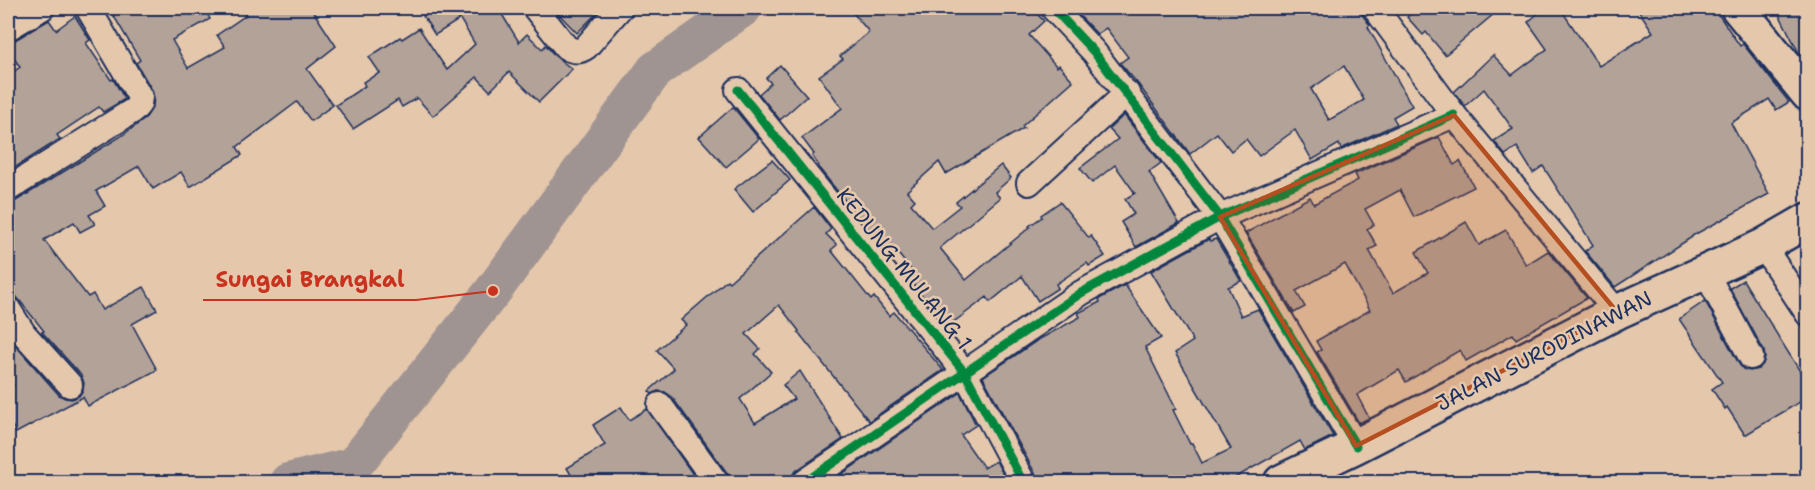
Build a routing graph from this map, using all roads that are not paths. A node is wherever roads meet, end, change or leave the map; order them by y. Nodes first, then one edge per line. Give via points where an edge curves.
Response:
1 (42, 8) edge
2 (88, 8) edge
3 (535, 8) edge
4 (620, 8) edge
5 (1053, 8) edge
6 (1375, 8) edge
7 (1738, 8) edge
8 (8, 28) edge
9 (738, 90) dead end
10 (1127, 93) junction
11 (1808, 94) edge
12 (1454, 115) junction
13 (1029, 183) dead end
14 (8, 189) edge
15 (1221, 217) junction
16 (1808, 220) edge
17 (1763, 246) junction
18 (1706, 273) junction
19 (8, 309) edge
20 (1617, 312) junction
21 (1808, 314) edge
22 (16, 340) edge
23 (1751, 357) dead end
24 (965, 373) junction
25 (70, 385) dead end
26 (660, 405) dead end
27 (1356, 446) junction
28 (716, 483) edge
29 (805, 483) edge
30 (1023, 483) edge
31 (1281, 483) edge

1 - 8 street
2 - 14 street via 140,97 139,104
3 - 4 street via 572,51 586,47
5 - 10 street
6 - 12 street
7 - 11 main road
9 - 24 street, KEDUNG MULANG 1
10 - 13 street
10 - 15 street
12 - 15 street
12 - 20 street
15 - 24 street via 1081,293
15 - 27 street
16 - 17 main road, JALAN SURODINAWAN
17 - 18 main road, JALAN SURODINAWAN
17 - 21 street
18 - 20 main road, JALAN SURODINAWAN
18 - 23 street
19 - 22 street
20 - 27 main road, JALAN SURODINAWAN
22 - 25 street
24 - 29 street
24 - 30 street, KEDUNG MULANG 1
26 - 28 street
27 - 31 main road, JALAN SURODINAWAN

